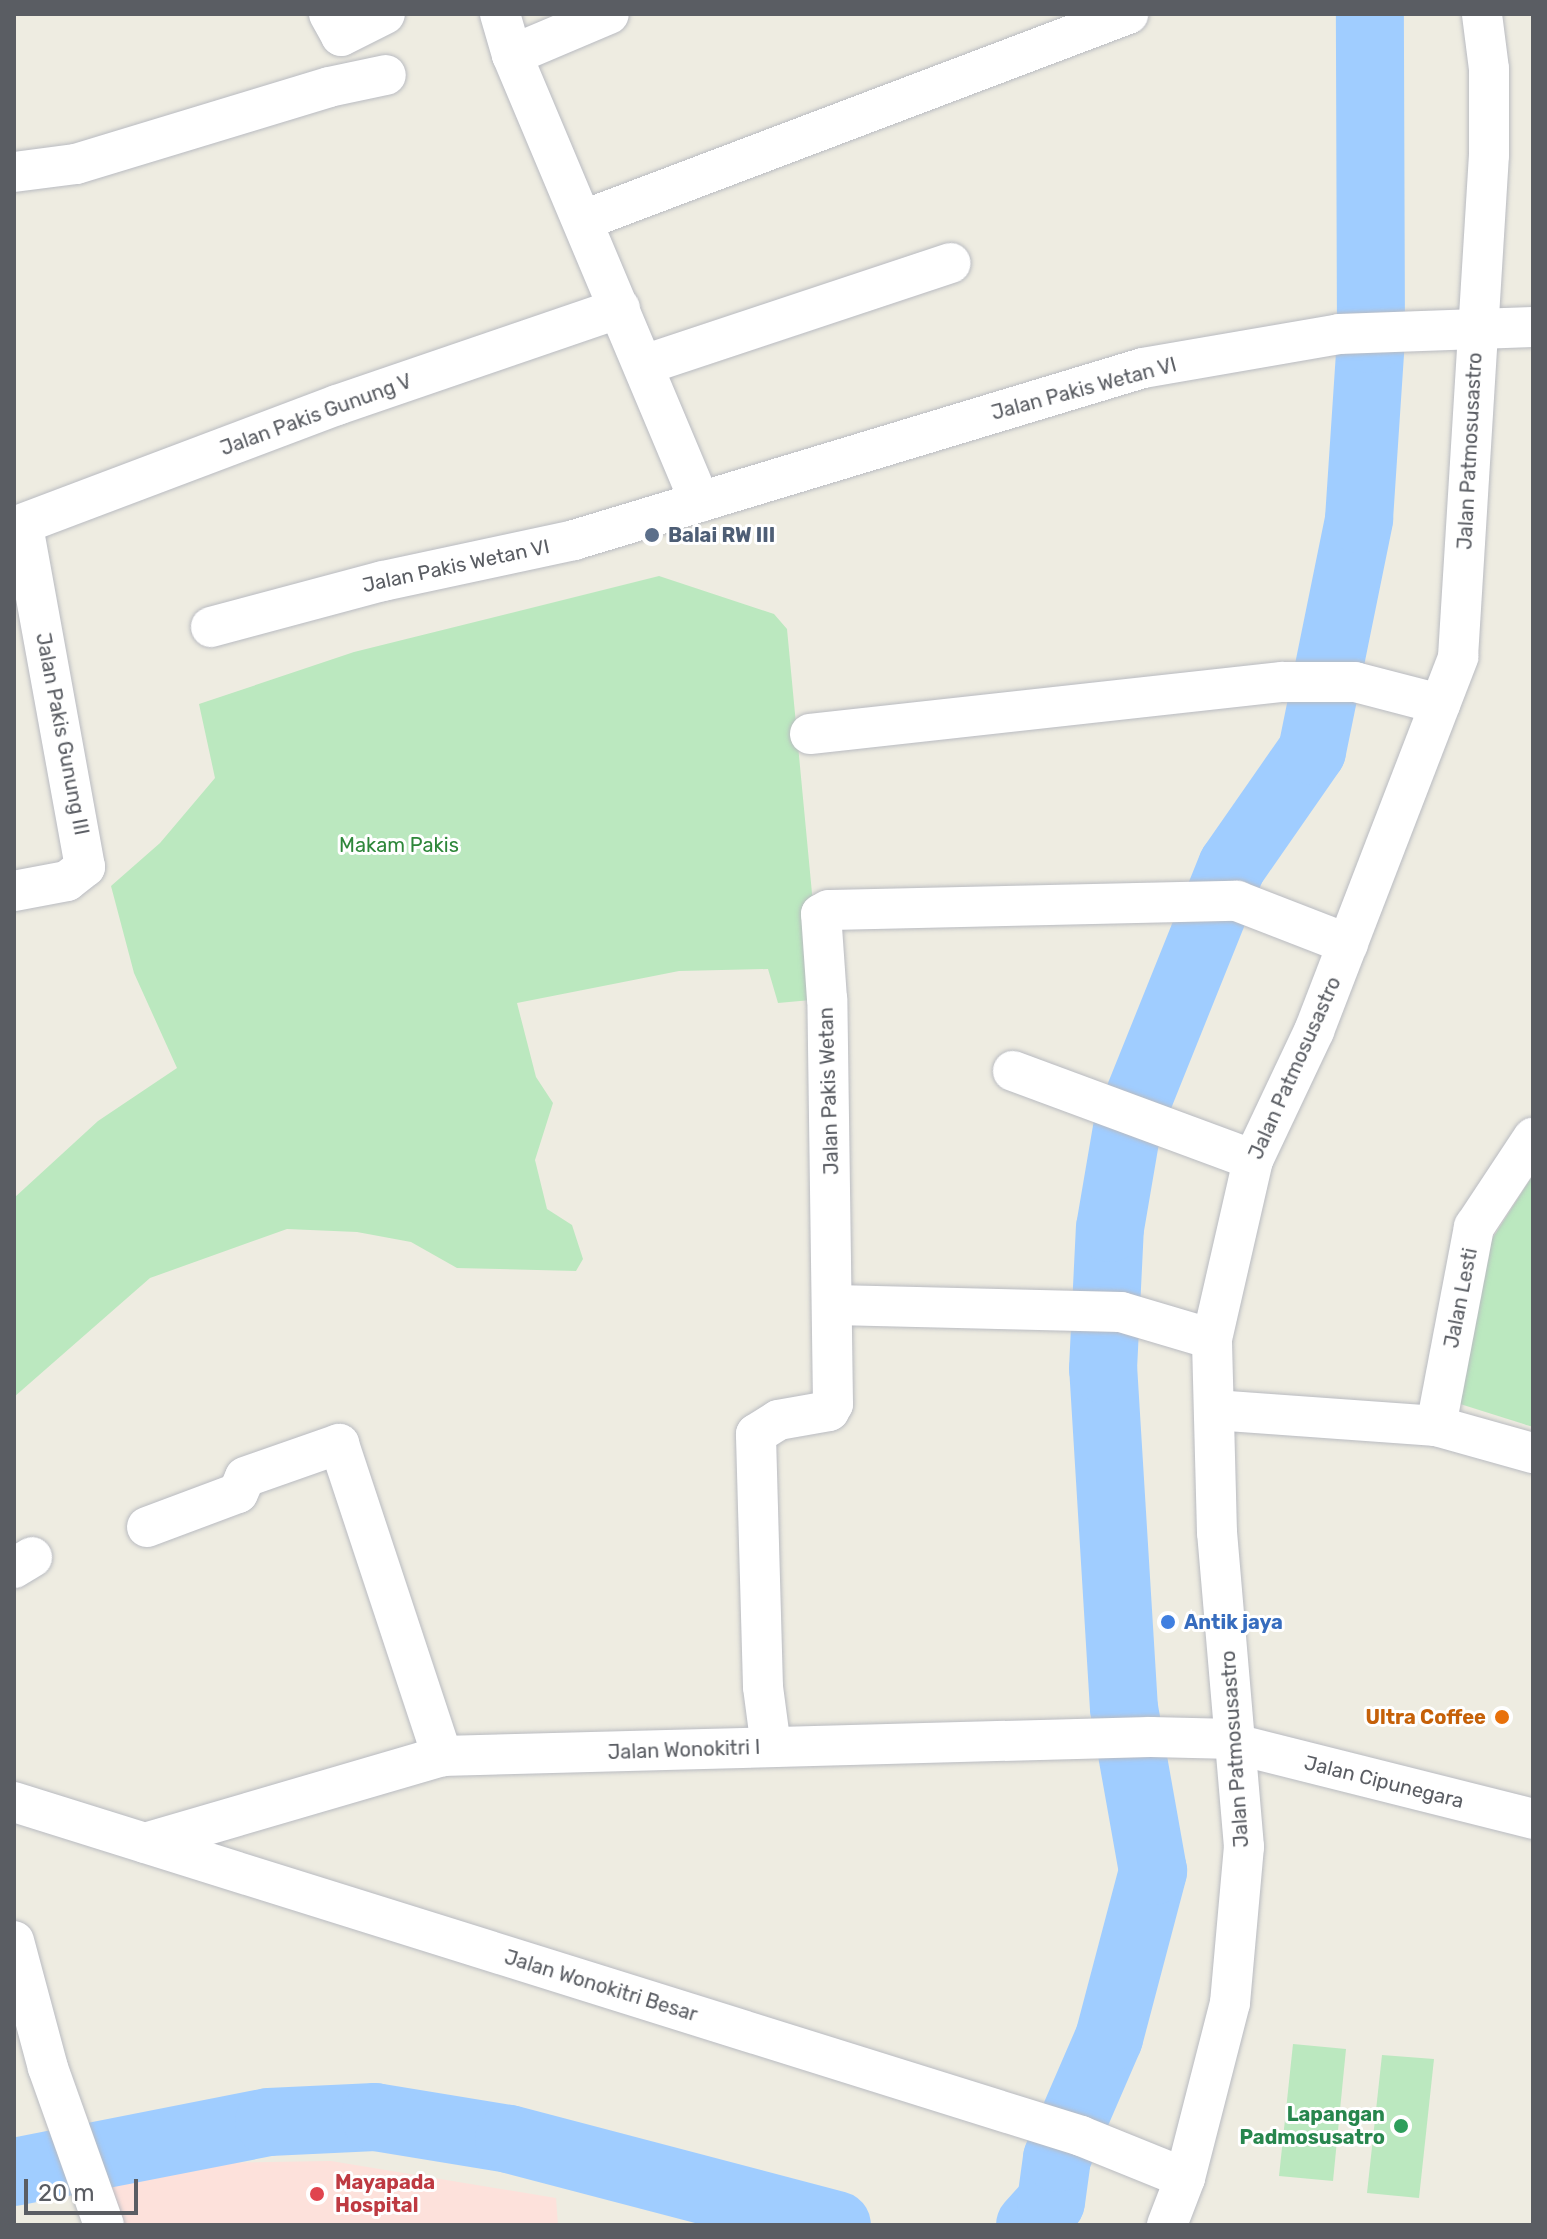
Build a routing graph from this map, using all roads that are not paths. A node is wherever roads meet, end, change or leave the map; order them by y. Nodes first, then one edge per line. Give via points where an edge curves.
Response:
1 (385, 14) edge
2 (500, 14) edge
3 (609, 14) edge
4 (1128, 14) edge
5 (1482, 14) edge
6 (335, 25) edge
7 (512, 55) junction
8 (14, 172) edge
9 (584, 220) junction
10 (950, 263) dead end
11 (620, 308) junction
12 (1533, 327) edge
13 (1477, 332) junction
14 (644, 365) junction
15 (700, 502) junction
16 (19, 526) edge
17 (211, 627) dead end
18 (29, 649) edge
19 (1440, 704) junction
20 (810, 734) dead end
21 (14, 891) edge
22 (1348, 944) junction
23 (1013, 1071) dead end
24 (1533, 1138) edge
25 (1253, 1160) junction
26 (835, 1305) junction
27 (1212, 1339) junction
28 (1214, 1410) junction
29 (1436, 1426) junction
30 (1533, 1453) edge
31 (147, 1527) dead end
32 (1235, 1742) junction
33 (771, 1747) junction
34 (442, 1756) junction
35 (14, 1802) edge
36 (1533, 1819) edge
37 (145, 1843) junction
38 (14, 1941) edge
39 (1185, 2178) junction
40 (104, 2225) edge
41 (1167, 2225) edge

1 - 6 street
2 - 7 street
3 - 7 street
4 - 9 street
5 - 13 street, Jalan Patmosusastro via 1489,127
6 - 8 street via 371,78 76,164
7 - 9 street
9 - 11 street
10 - 14 street
11 - 14 street
11 - 16 street, Jalan Pakis Gunung V via 337,405
12 - 13 street, Jalan Pakis Wetan VI
13 - 15 street, Jalan Pakis Wetan VI via 1339,334 1143,368
13 - 19 street, Jalan Patmosusastro via 1458,657
14 - 15 street
15 - 17 street, Jalan Pakis Wetan VI via 574,540 383,581
16 - 18 street, Jalan Pakis Gunung III
18 - 21 street, Jalan Pakis Gunung III via 85,867 67,881
19 - 20 street via 1355,682 1282,682
19 - 22 street, Jalan Patmosusastro
22 - 25 street, Jalan Patmosusastro
22 - 26 street, Jalan Pakis Wetan via 1237,901 821,914
23 - 25 street
24 - 29 street, Jalan Lesti via 1474,1227
25 - 27 street, Jalan Patmosusastro
26 - 27 street via 977,1312 1077,1308 1121,1312
26 - 33 street, Jalan Pakis Wetan via 833,1408 778,1420 756,1434 763,1687
27 - 28 street, Jalan Patmosusastro
28 - 29 street
28 - 32 street, Jalan Patmosusastro via 1217,1533
29 - 30 street
31 - 34 street via 238,1493 245,1477 339,1444
32 - 33 street, Jalan Wonokitri I via 1150,1737
32 - 36 street, Jalan Cipunegara
32 - 39 street, Jalan Patmosusastro via 1244,1847 1230,2003
33 - 34 street, Jalan Wonokitri I
34 - 37 street, Jalan Wonokitri I
35 - 37 street, Jalan Wonokitri Besar
37 - 39 street, Jalan Wonokitri Besar via 1081,2136
38 - 40 street via 48,2068
39 - 41 street, Jalan Patmosusastro

